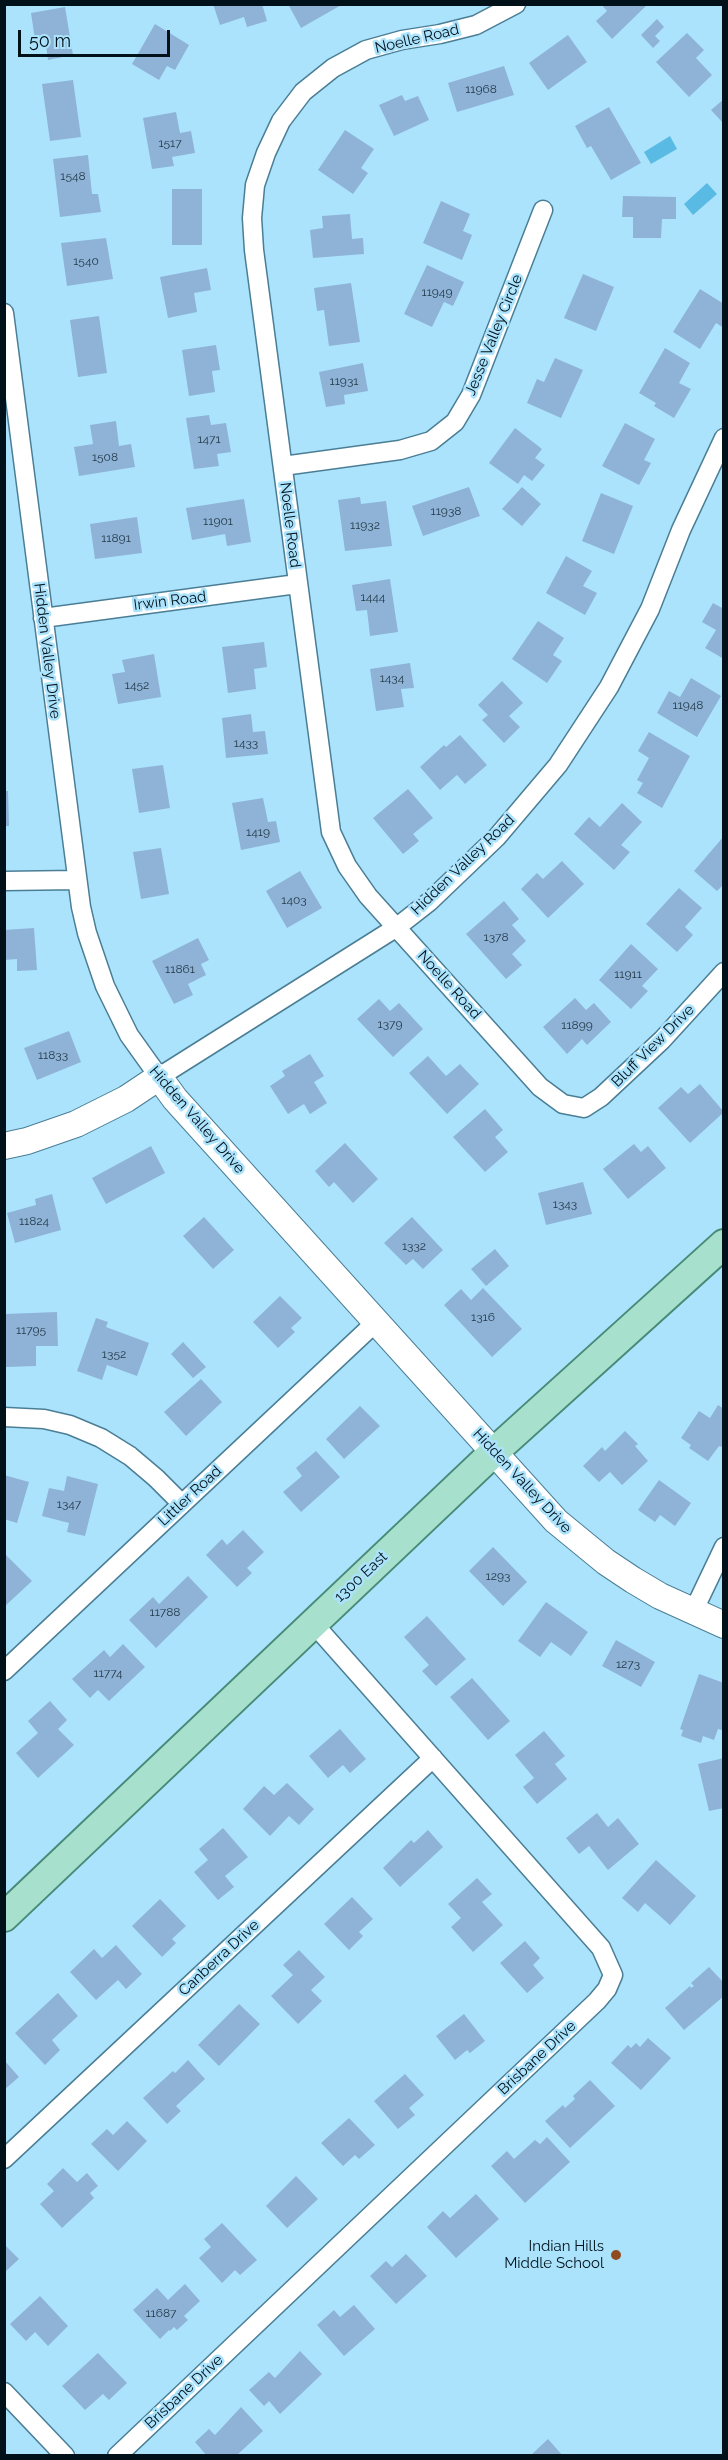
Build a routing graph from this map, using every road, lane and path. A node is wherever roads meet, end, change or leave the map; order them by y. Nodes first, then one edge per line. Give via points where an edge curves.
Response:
1 (516, 4) edge
2 (543, 210) dead end
3 (4, 313) edge
4 (8, 370) edge
5 (723, 438) edge
6 (283, 466) junction
7 (297, 584) junction
8 (43, 618) junction
9 (76, 880) junction
10 (4, 881) edge
11 (397, 927) junction
12 (723, 972) edge
13 (159, 1077) junction
14 (575, 1107) joint
15 (4, 1146) edge
16 (723, 1244) edge
17 (376, 1322) junction
18 (4, 1418) edge
19 (494, 1452) junction
20 (182, 1504) junction
21 (723, 1546) edge
22 (693, 1612) junction
23 (313, 1623) junction
24 (723, 1624) edge
25 (4, 1671) edge
26 (433, 1758) junction
27 (4, 1917) edge
28 (4, 2159) edge
29 (4, 2392) edge
30 (64, 2456) edge
31 (117, 2456) edge

1 - 6 street, Noelle Road via 476,25 366,50 333,68 303,92 281,122 255,185 252,218
2 - 6 street, Jesse Valley Circle via 471,395 455,422 431,441 400,450
3 - 4 street, Hidden Valley Drive
4 - 8 street, Hidden Valley Drive
5 - 11 street, Hidden Valley Road via 650,609 609,687 564,755 497,837
6 - 7 street, Noelle Road
7 - 8 street, Irwin Road
7 - 11 street, Noelle Road via 331,832 352,874
8 - 9 street, Hidden Valley Drive
9 - 10 street
9 - 13 street, Hidden Valley Drive via 87,933 105,986 129,1035
11 - 13 street, Hidden Valley Road
11 - 14 street, Noelle Road via 540,1087 563,1104
12 - 14 street, Bluff View Drive via 662,1040 601,1097 584,1108
13 - 15 street, Hidden Valley Road via 76,1124
13 - 17 street, Hidden Valley Drive
16 - 19 main road, 1300 East
17 - 19 street, Hidden Valley Drive
17 - 20 street, Littler Road
18 - 20 street via 44,1419 101,1438 130,1456
19 - 22 street, Hidden Valley Drive via 556,1521 606,1562
19 - 23 main road, 1300 East
20 - 25 street, Littler Road
21 - 22 street
22 - 24 street, Hidden Valley Drive
23 - 26 street, Brisbane Drive
23 - 27 main road, 1300 East
26 - 28 street, Canberra Drive
26 - 31 street, Brisbane Drive via 601,1948 613,1976 597,2001
29 - 30 street

